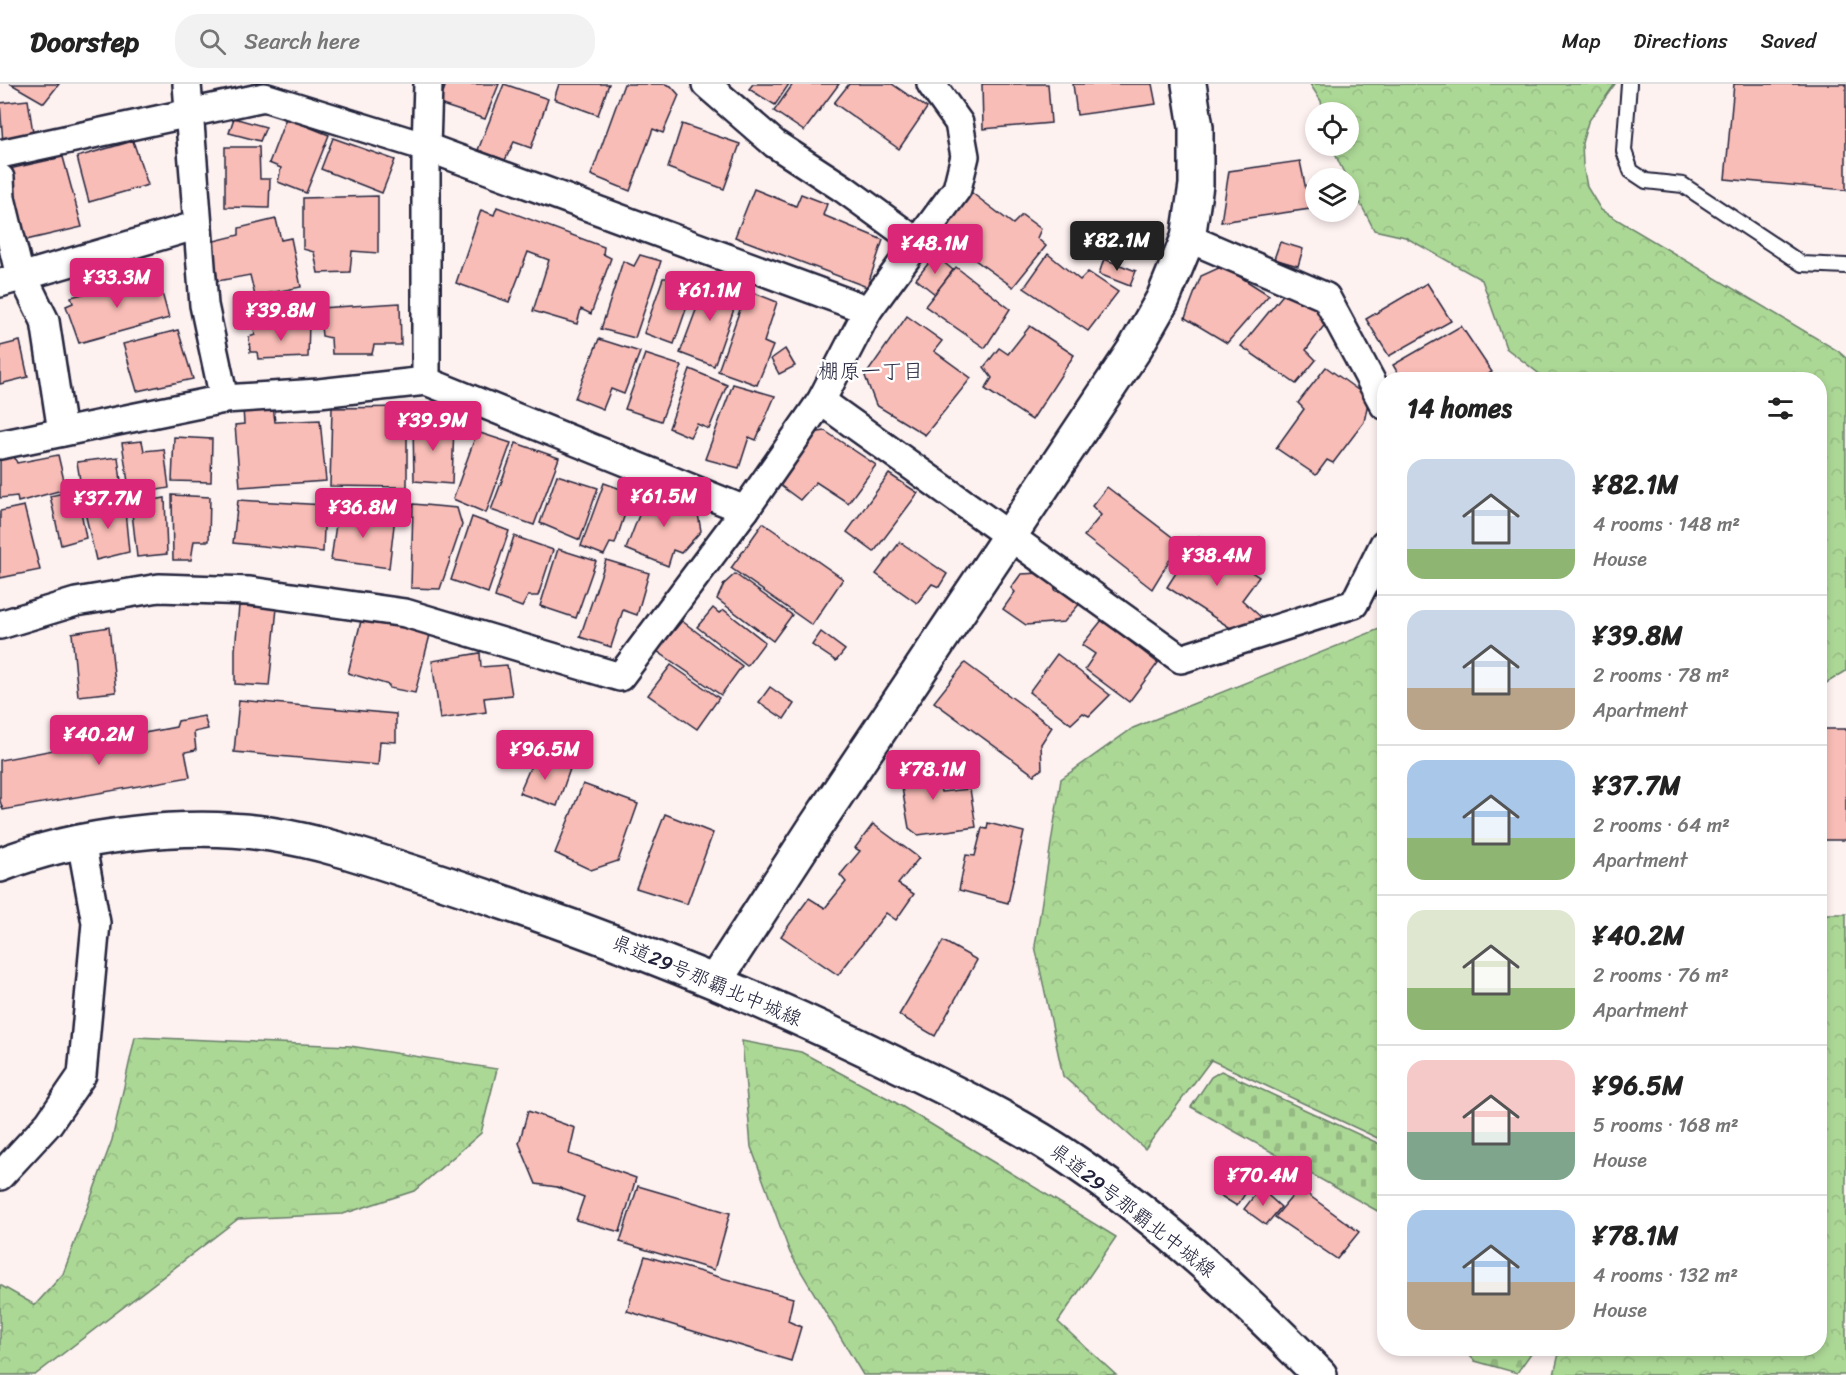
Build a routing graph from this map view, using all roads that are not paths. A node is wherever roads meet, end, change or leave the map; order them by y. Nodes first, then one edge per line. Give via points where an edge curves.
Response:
1 (187, 84) edge
2 (428, 84) edge
3 (706, 84) edge
4 (931, 84) edge
5 (1189, 84) edge
6 (1629, 84) edge
7 (189, 112) junction
8 (426, 147) junction
9 (0, 154) edge
10 (0, 178) edge
11 (198, 225) junction
12 (1188, 238) junction
13 (917, 242) junction
14 (1846, 266) edge
15 (12, 280) edge
16 (868, 310) junction
17 (426, 381) junction
18 (1377, 392) edge
19 (224, 399) junction
20 (820, 401) junction
21 (62, 432) junction
22 (0, 445) edge
23 (745, 510) junction
24 (1010, 536) junction
25 (1377, 558) edge
26 (0, 625) edge
27 (81, 841) junction
28 (0, 865) edge
29 (715, 981) junction
30 (0, 1176) edge
31 (1320, 1375) edge

1 - 7 street
2 - 8 street
3 - 13 street via 775,144
4 - 13 street via 959,123 965,156 957,189
5 - 12 main road via 1196,127 1196,185
6 - 14 lane via 1624,151 1631,171 1646,181 1683,185 1802,264
7 - 8 street via 264,97
7 - 9 street
7 - 11 street
8 - 16 street
8 - 17 street
10 - 15 street via 17,264
11 - 15 street
11 - 19 street via 204,305
12 - 18 street via 1326,297
12 - 24 main road via 1163,299 1134,350
13 - 16 street
15 - 21 street via 45,321
16 - 20 street
17 - 19 street
17 - 23 street
19 - 21 street
20 - 23 street
20 - 24 street
21 - 22 street
23 - 26 street via 620,677 405,613 250,591 159,588 76,602
24 - 25 street via 1181,659 1354,604
24 - 29 main road
27 - 28 main road, 県道29号那覇北中城線
27 - 29 main road, 県道29号那覇北中城線 via 134,833 221,831 268,834 333,846 616,941
27 - 30 street via 96,922 82,1075 49,1123
29 - 31 main road, 県道29号那覇北中城線 via 847,1039 1015,1124 1076,1162 1209,1267

